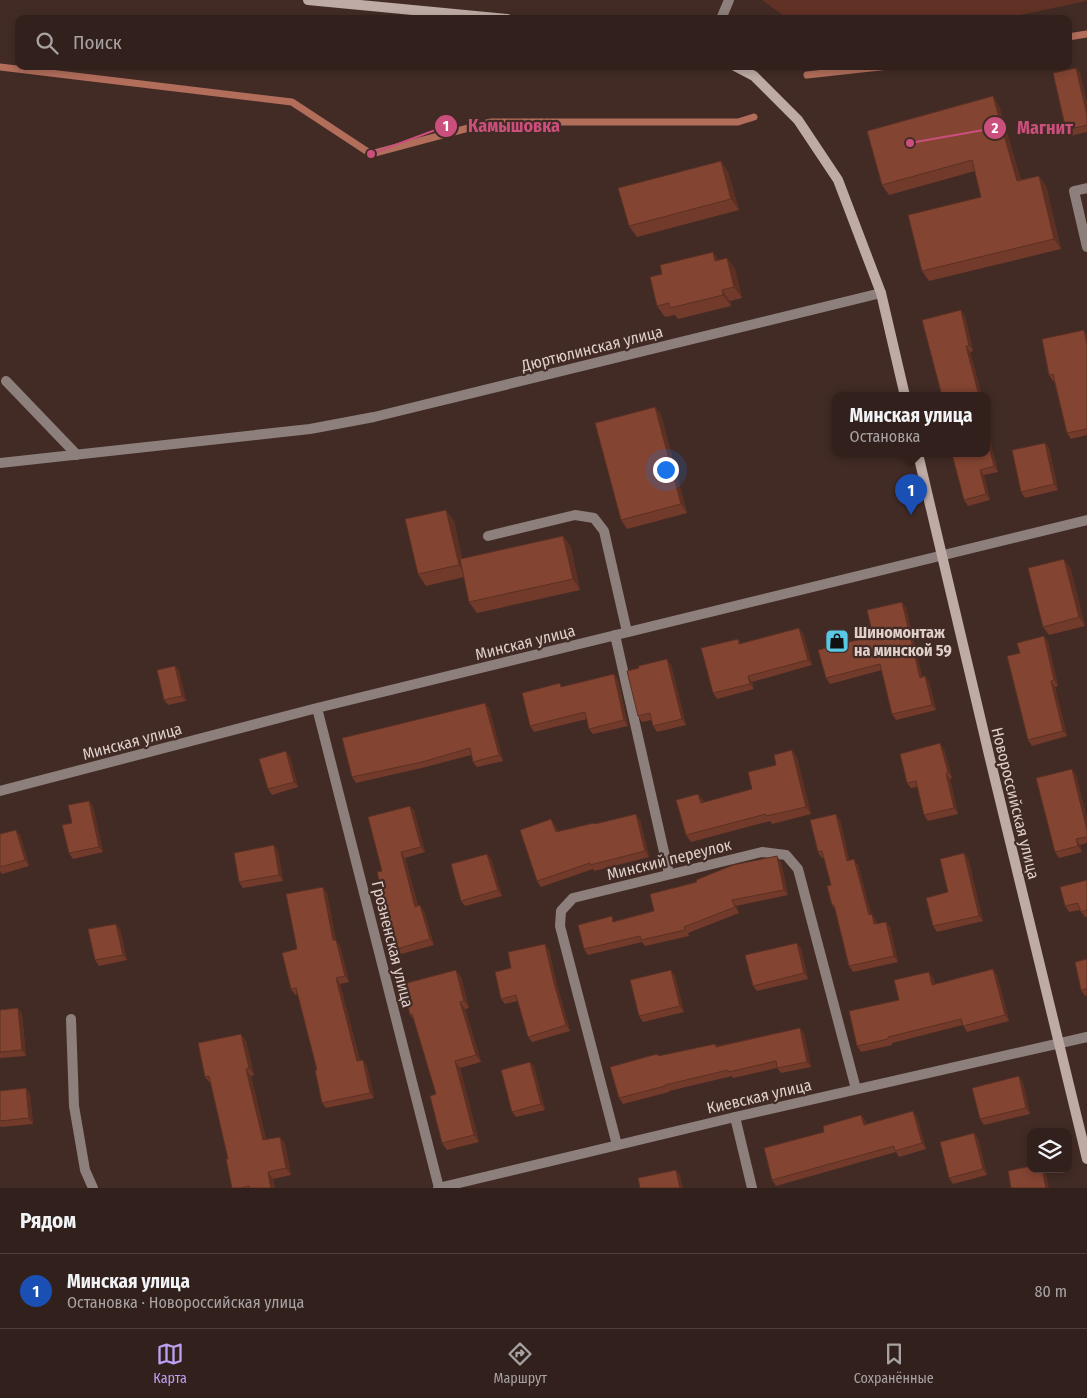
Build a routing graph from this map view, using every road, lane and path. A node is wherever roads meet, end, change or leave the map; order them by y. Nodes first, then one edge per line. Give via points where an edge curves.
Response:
1 (308, 0) edge
2 (729, 0) edge
3 (465, 15) edge
4 (722, 15) edge
5 (743, 70) edge
6 (1087, 188) edge
7 (1087, 247) edge
8 (881, 293) junction
9 (6, 381) dead end
10 (904, 392) edge
11 (77, 455) junction
12 (919, 457) edge
13 (0, 463) edge
14 (1087, 520) edge
15 (488, 536) dead end
16 (942, 555) junction
17 (627, 632) junction
18 (615, 635) junction
19 (317, 708) junction
20 (0, 791) edge
21 (669, 874) junction
22 (71, 1019) dead end
23 (1087, 1036) edge
24 (1060, 1042) junction
25 (856, 1089) junction
26 (735, 1117) junction
27 (617, 1145) junction
28 (1087, 1159) edge
29 (93, 1188) edge
30 (439, 1188) edge
31 (752, 1188) edge

1 - 3 main road
2 - 4 street
5 - 8 main road via 754,76 798,120 838,180
6 - 7 street via 1074,191
8 - 10 main road
8 - 11 street, Дюртюлинская улица via 374,417 310,429
9 - 11 street
11 - 13 street, Дюртюлинская улица
12 - 16 main road, Новороссийская улица
14 - 16 street, Минская улица
15 - 17 street via 575,515 594,518 604,531
16 - 17 street, Минская улица
16 - 24 main road, Новороссийская улица
17 - 18 street, Минская улица
18 - 19 street, Минская улица
18 - 21 street
19 - 20 street, Минская улица
19 - 30 street, Грозненская улица
21 - 25 street, Минский переулок via 762,852 786,855 798,869
21 - 27 street, Минский переулок via 572,898 561,911 560,926
22 - 29 street via 74,1106 85,1170
23 - 24 street, Киевская улица
24 - 25 street, Киевская улица
24 - 28 main road, Новороссийская улица
25 - 26 street, Киевская улица
26 - 27 street, Киевская улица
26 - 31 street
27 - 30 street, Киевская улица

